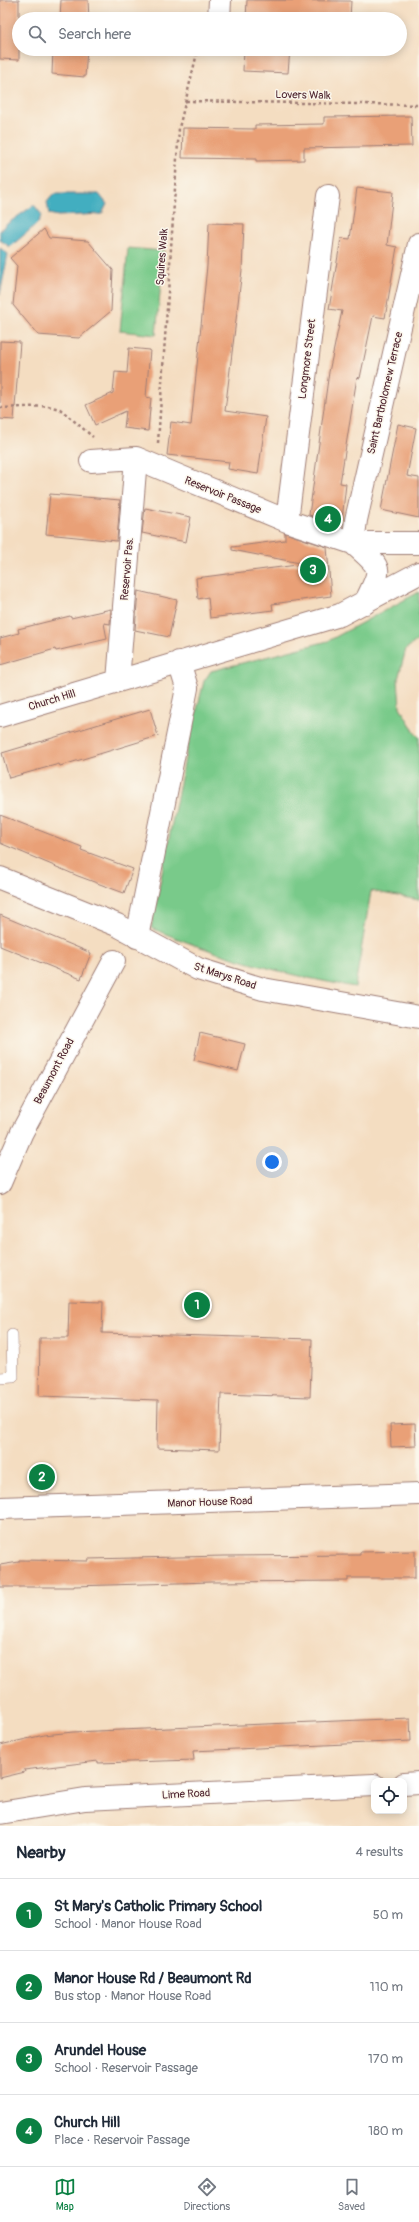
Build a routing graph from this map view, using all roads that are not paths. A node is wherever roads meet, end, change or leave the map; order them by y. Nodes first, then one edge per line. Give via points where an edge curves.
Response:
1 (220, 0) edge
2 (219, 12) edge
3 (328, 196) dead end
4 (419, 244) edge
5 (128, 459) junction
6 (91, 461) dead end
7 (287, 521) junction
8 (353, 542) junction
9 (419, 543) edge
10 (419, 573) edge
11 (365, 603) junction
12 (179, 662) junction
13 (118, 681) junction
14 (0, 716) edge
15 (0, 878) edge
16 (137, 937) junction
17 (114, 961) dead end
18 (419, 1017) edge
19 (0, 1183) edge
20 (12, 1336) dead end
21 (0, 1378) edge
22 (419, 1494) edge
23 (0, 1508) edge
24 (419, 1783) edge
25 (407, 1784) edge
26 (371, 1785) edge
27 (0, 1813) edge

1 - 2 street
3 - 7 street, Longmore Street
4 - 8 street, Saint Bartholomew Terrace
5 - 6 street, Reservoir Passage
5 - 7 street, Reservoir Passage via 156,467
5 - 13 street, Reservoir Pas.
7 - 8 street, Reservoir Passage
8 - 9 street, Reservoir Passage
8 - 11 street, Reservoir Passage via 376,563 378,576
10 - 11 street, Church Hill
11 - 12 street, Church Hill via 340,615
12 - 13 street, Church Hill
12 - 16 street via 187,688
13 - 14 street, Church Hill
15 - 16 street, St Marys Road via 117,925
16 - 18 street, St Marys Road via 198,969 263,989
17 - 19 street, Beaumont Road via 22,1132
20 - 21 lane via 13,1377
22 - 23 street, Manor House Road
24 - 25 street
26 - 27 street, Lime Road via 85,1799

